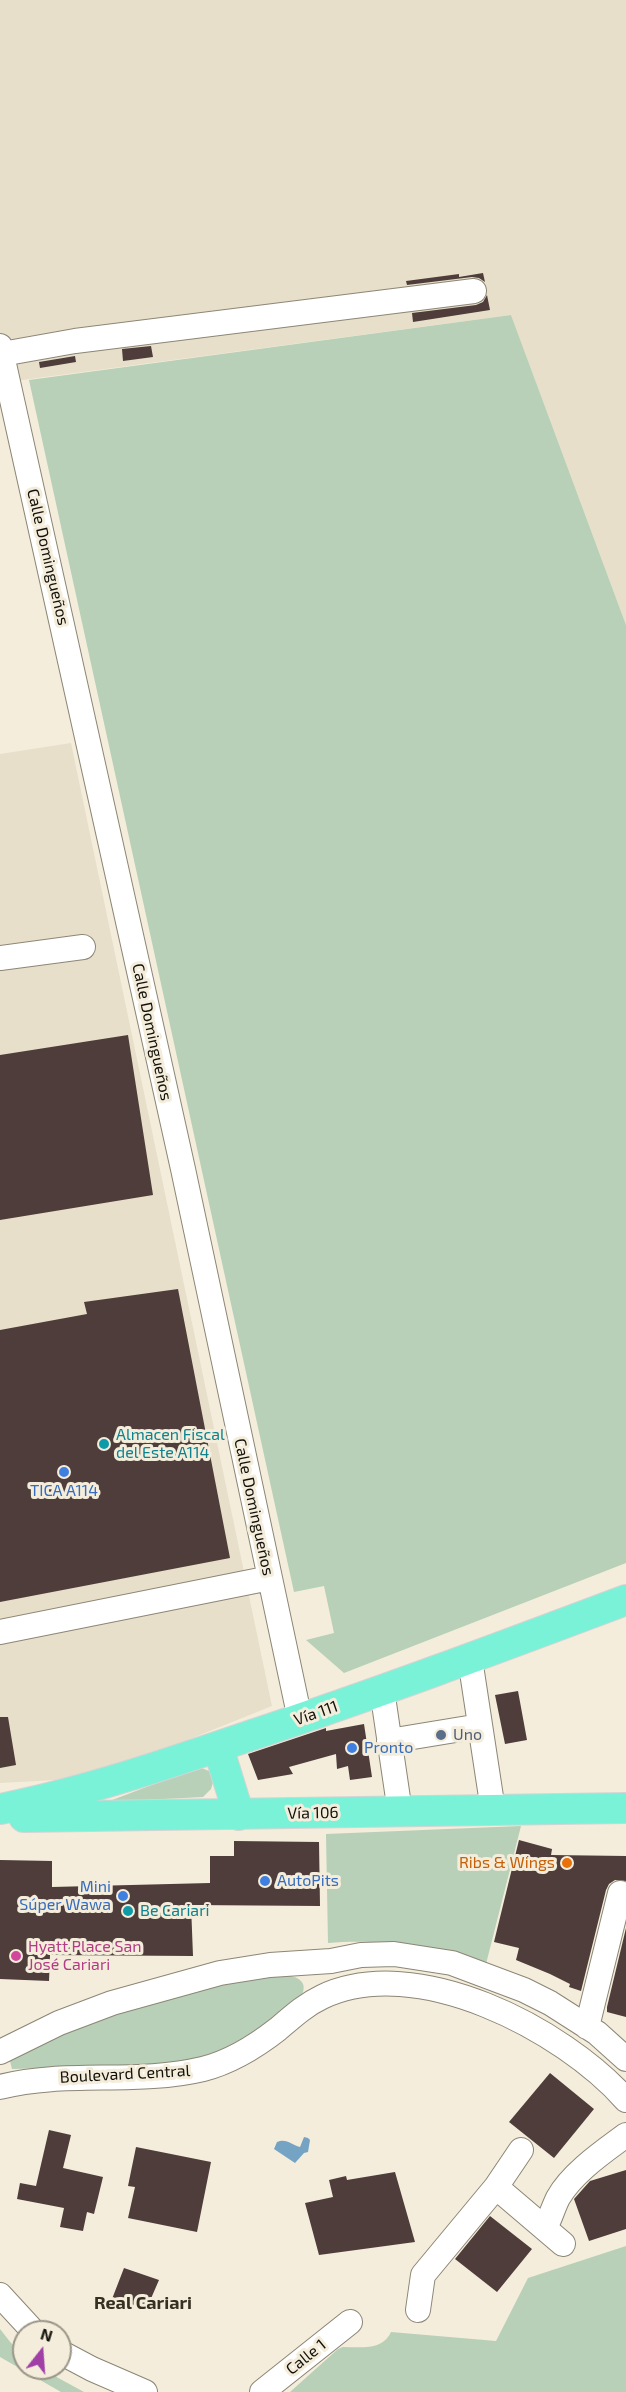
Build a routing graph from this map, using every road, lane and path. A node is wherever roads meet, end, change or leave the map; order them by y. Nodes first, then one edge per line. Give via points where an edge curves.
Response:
1 (474, 291) dead end
2 (1, 350) edge
3 (83, 946) dead end
4 (0, 958) edge
5 (270, 1578) junction
6 (626, 1600) edge
7 (0, 1632) edge
8 (470, 1659) junction
9 (382, 1690) junction
10 (300, 1719) junction
11 (480, 1726) junction
12 (389, 1741) junction
13 (218, 1747) junction
14 (626, 1808) edge
15 (0, 1809) edge
16 (493, 1810) junction
17 (400, 1812) junction
18 (239, 1815) junction
19 (0, 1817) edge
20 (620, 1893) dead end
21 (331, 1961) junction
22 (338, 1990) junction
23 (587, 2027) junction
24 (0, 2052) edge
25 (626, 2059) edge
26 (0, 2087) edge
27 (626, 2100) edge
28 (626, 2135) edge
29 (521, 2150) dead end
30 (496, 2187) junction
31 (0, 2295) edge
32 (418, 2310) dead end
33 (23, 2320) edge
34 (350, 2322) dead end
35 (72, 2360) edge
36 (145, 2392) edge
37 (262, 2392) edge

1 - 2 street
2 - 5 street, Calle Domingueños
3 - 4 street
5 - 7 street
5 - 10 street, Calle Domingueños
6 - 8 main road, Vía 111
8 - 9 main road, Vía 111
8 - 11 street
9 - 10 main road, Vía 111
9 - 12 street
10 - 13 main road, Vía 111
11 - 12 street
11 - 16 street
12 - 17 street
13 - 15 main road, Vía 111 via 66,1795
13 - 18 main road
14 - 16 main road, Vía 106
16 - 17 main road, Vía 106
17 - 18 main road, Vía 106
18 - 19 main road, Vía 106
20 - 23 street
21 - 22 street
21 - 23 street via 394,1954 452,1963 524,1990
21 - 24 street via 253,1967 112,2003
22 - 26 street, Boulevard Central via 304,2007 239,2056 203,2069 175,2074 43,2079
22 - 27 street, Boulevard Central via 399,1984 492,2008 536,2028 574,2053
23 - 25 street
28 - 30 street via 586,2165 558,2198 554,2236
29 - 30 street
30 - 32 street via 423,2275
31 - 33 street
34 - 37 street, Calle 1
35 - 36 street

